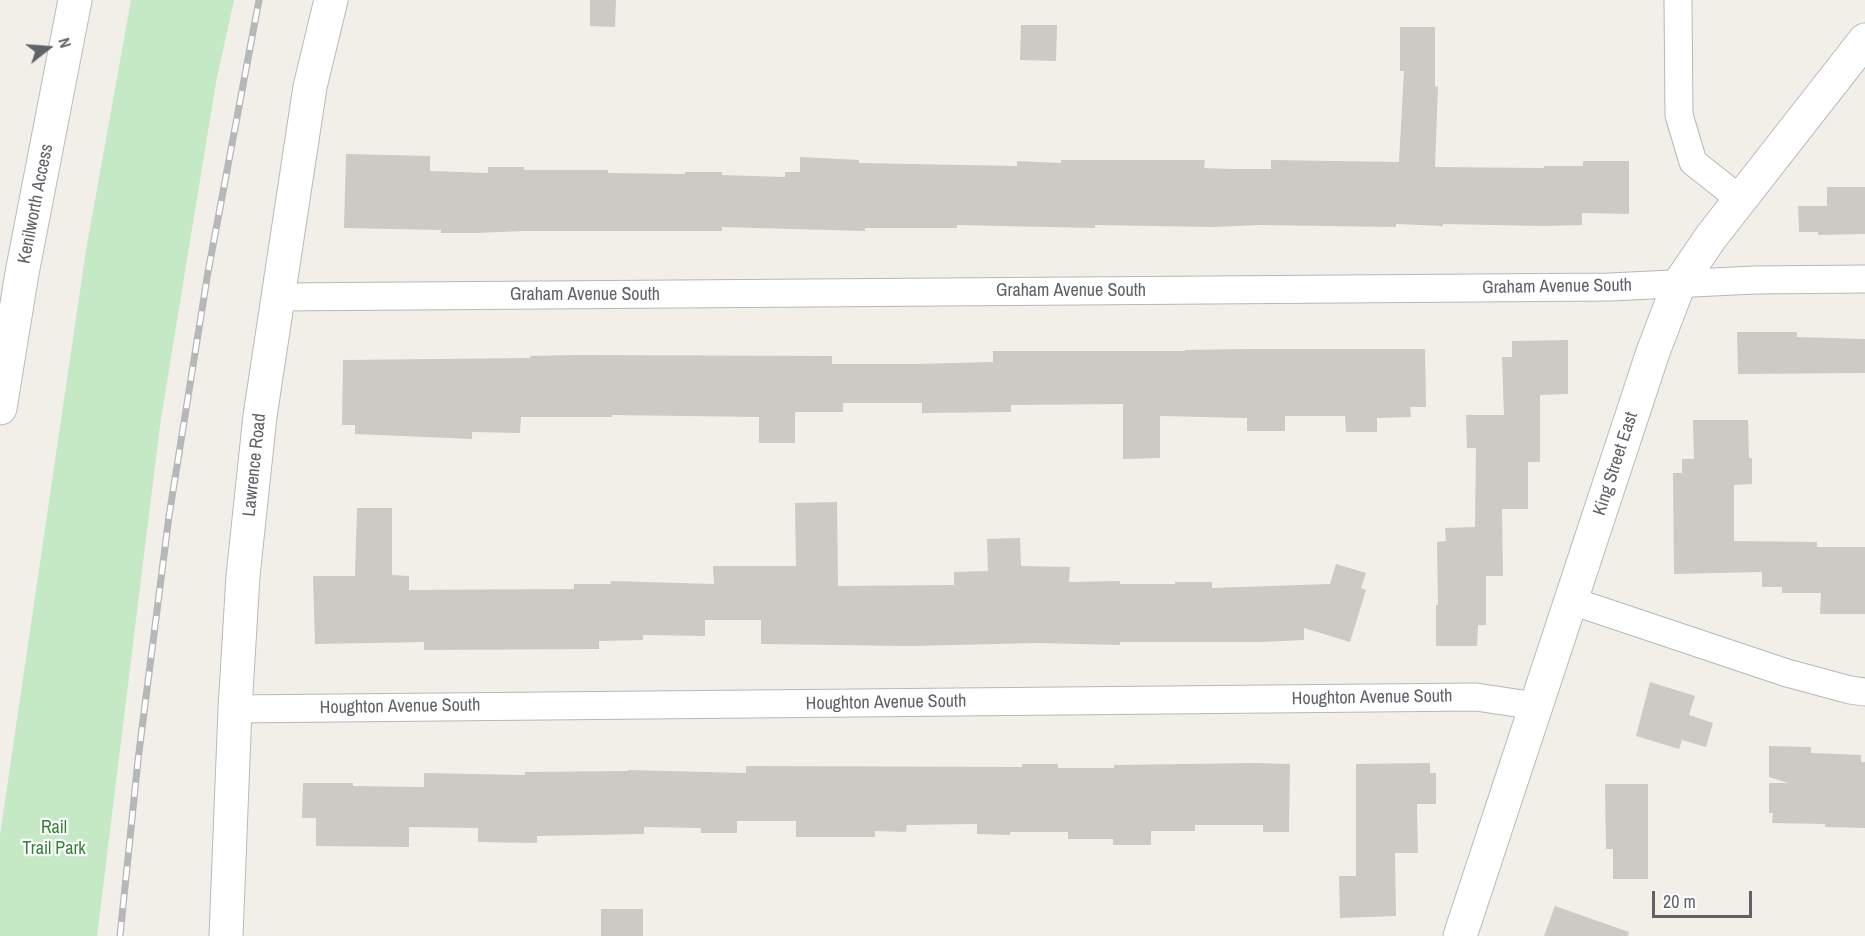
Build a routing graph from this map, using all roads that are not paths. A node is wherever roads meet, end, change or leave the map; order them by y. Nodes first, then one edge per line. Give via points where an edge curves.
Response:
1 (75, 0) edge
2 (331, 0) edge
3 (1678, 0) edge
4 (1865, 40) edge
5 (1741, 200) junction
6 (1865, 279) edge
7 (1679, 284) junction
8 (277, 297) junction
9 (0, 408) edge
10 (1572, 601) junction
11 (1865, 692) edge
12 (1536, 706) junction
13 (235, 709) junction
14 (226, 936) edge
15 (1460, 936) edge

1 - 9 main road, Kenilworth Access
2 - 8 main road, Lawrence Road via 310,87
3 - 5 street via 1678,115 1693,162
4 - 5 main road, King Street East
5 - 7 main road, King Street East
6 - 7 street, Graham Avenue South
7 - 8 street, Graham Avenue South via 1586,288
7 - 10 main road, King Street East
8 - 13 main road, Lawrence Road via 246,541
10 - 11 street via 1786,673
10 - 12 main road, King Street East
12 - 13 street, Houghton Avenue South via 1464,697
12 - 15 main road, King Street East
13 - 14 main road, Lawrence Road

